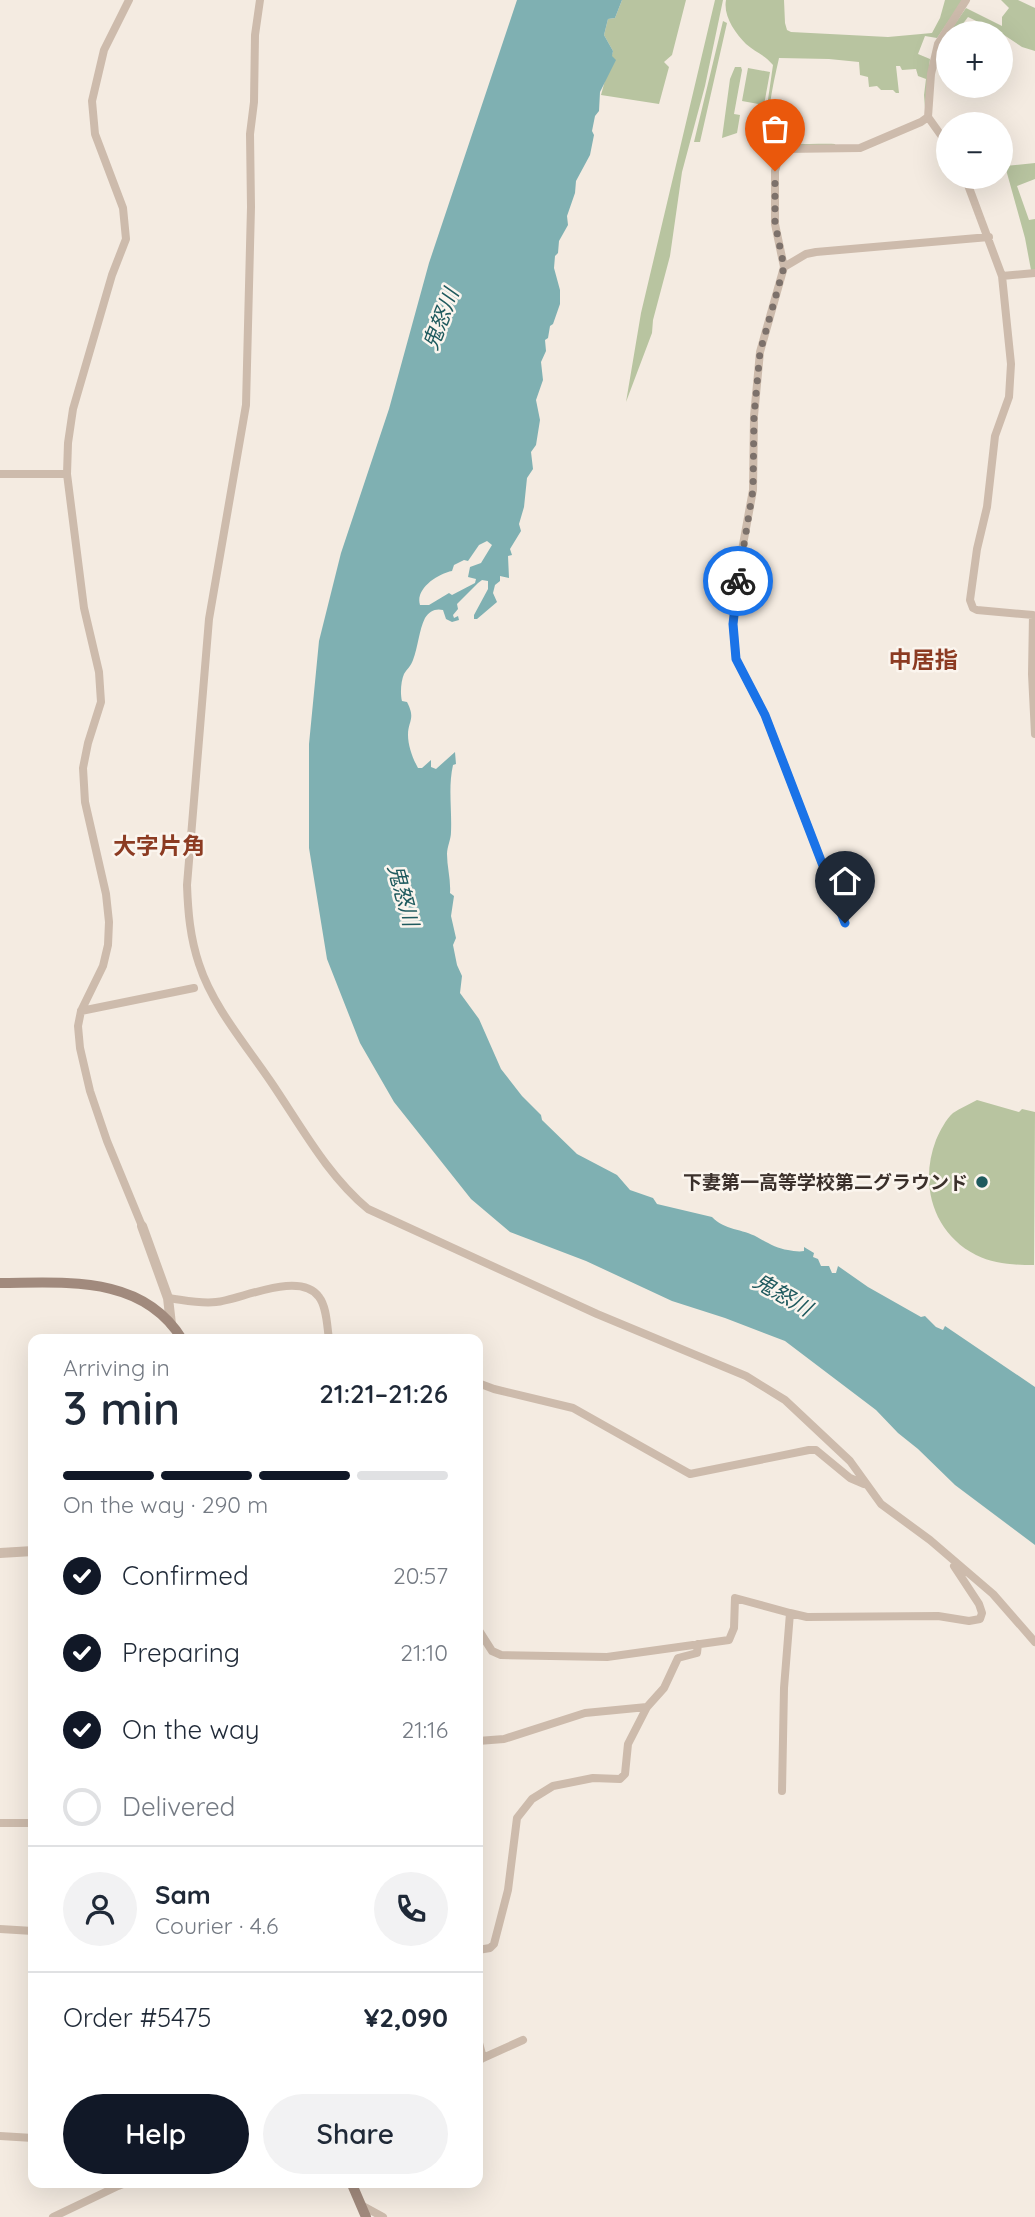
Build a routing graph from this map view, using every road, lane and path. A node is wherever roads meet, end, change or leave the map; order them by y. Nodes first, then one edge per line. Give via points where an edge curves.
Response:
1 (129, 0) edge
2 (260, 0) edge
3 (967, 0) edge
4 (928, 117) junction
5 (936, 128) edge
6 (970, 189) edge
7 (989, 237) junction
8 (784, 267) junction
9 (1035, 272) edge
10 (1002, 276) junction
11 (0, 474) edge
12 (68, 474) junction
13 (1034, 692) edge
14 (1035, 734) edge
15 (845, 923) dead end
16 (194, 988) dead end
17 (81, 1011) junction
18 (142, 1226) joint
19 (0, 1283) edge
20 (168, 1298) junction
21 (171, 1324) junction
22 (178, 1334) edge
23 (328, 1334) edge
24 (483, 1384) edge
25 (865, 1485) junction
26 (28, 1551) edge
27 (0, 1553) edge
28 (948, 1557) junction
29 (790, 1613) junction
30 (483, 1637) edge
31 (1035, 1642) edge
32 (698, 1644) junction
33 (647, 1707) junction
34 (483, 1741) edge
35 (782, 1791) dead end
36 (0, 1823) edge
37 (28, 1823) edge
38 (0, 1929) edge
39 (28, 1931) edge
40 (483, 1949) edge
41 (523, 2040) dead end
42 (483, 2058) edge
43 (0, 2136) edge
44 (28, 2137) edge
45 (110, 2188) edge
46 (353, 2188) edge
47 (360, 2205) junction
48 (53, 2217) edge
49 (366, 2217) edge
50 (383, 2217) edge

1 - 12 street via 104,50 92,101 95,134 123,208 126,239 73,409
2 - 25 street via 250,134 246,405 209,619 188,873 189,928 200,966 221,1009 314,1148 368,1209 575,1305 746,1376 821,1432 850,1461
3 - 4 street via 935,53
4 - 5 street
4 - 8 street via 860,148 785,149 775,182 775,223
6 - 7 street
7 - 8 street via 816,252
7 - 10 street
8 - 15 street via 760,352 753,490 740,561 734,649 765,715
9 - 10 street
10 - 13 street via 1011,347 1010,388 995,436 971,600 977,610 1033,615
11 - 12 street
12 - 17 street via 101,702 83,768 85,802 109,922 103,966
13 - 14 street
16 - 17 street
17 - 18 street via 78,1026 83,1066
18 - 20 street
19 - 21 main road via 106,1286 139,1298
20 - 21 street
20 - 23 street via 219,1302 270,1287 304,1287 321,1300
21 - 22 main road
24 - 25 street via 573,1408 690,1474 816,1450
25 - 28 street via 881,1504
26 - 27 street
28 - 29 street via 979,1604 980,1619
28 - 31 street via 993,1594
29 - 32 street via 735,1598 729,1640
29 - 35 street
30 - 32 street via 492,1651 501,1655 607,1657
32 - 33 street via 697,1653 678,1658 664,1688
33 - 34 street via 585,1713 504,1739
33 - 40 street via 628,1744 625,1774 620,1779 593,1778 553,1786 532,1798 517,1818 508,1890 494,1944
36 - 37 street
38 - 39 street
41 - 42 street
43 - 44 street
45 - 48 street
46 - 47 main road
47 - 49 main road
47 - 50 street

